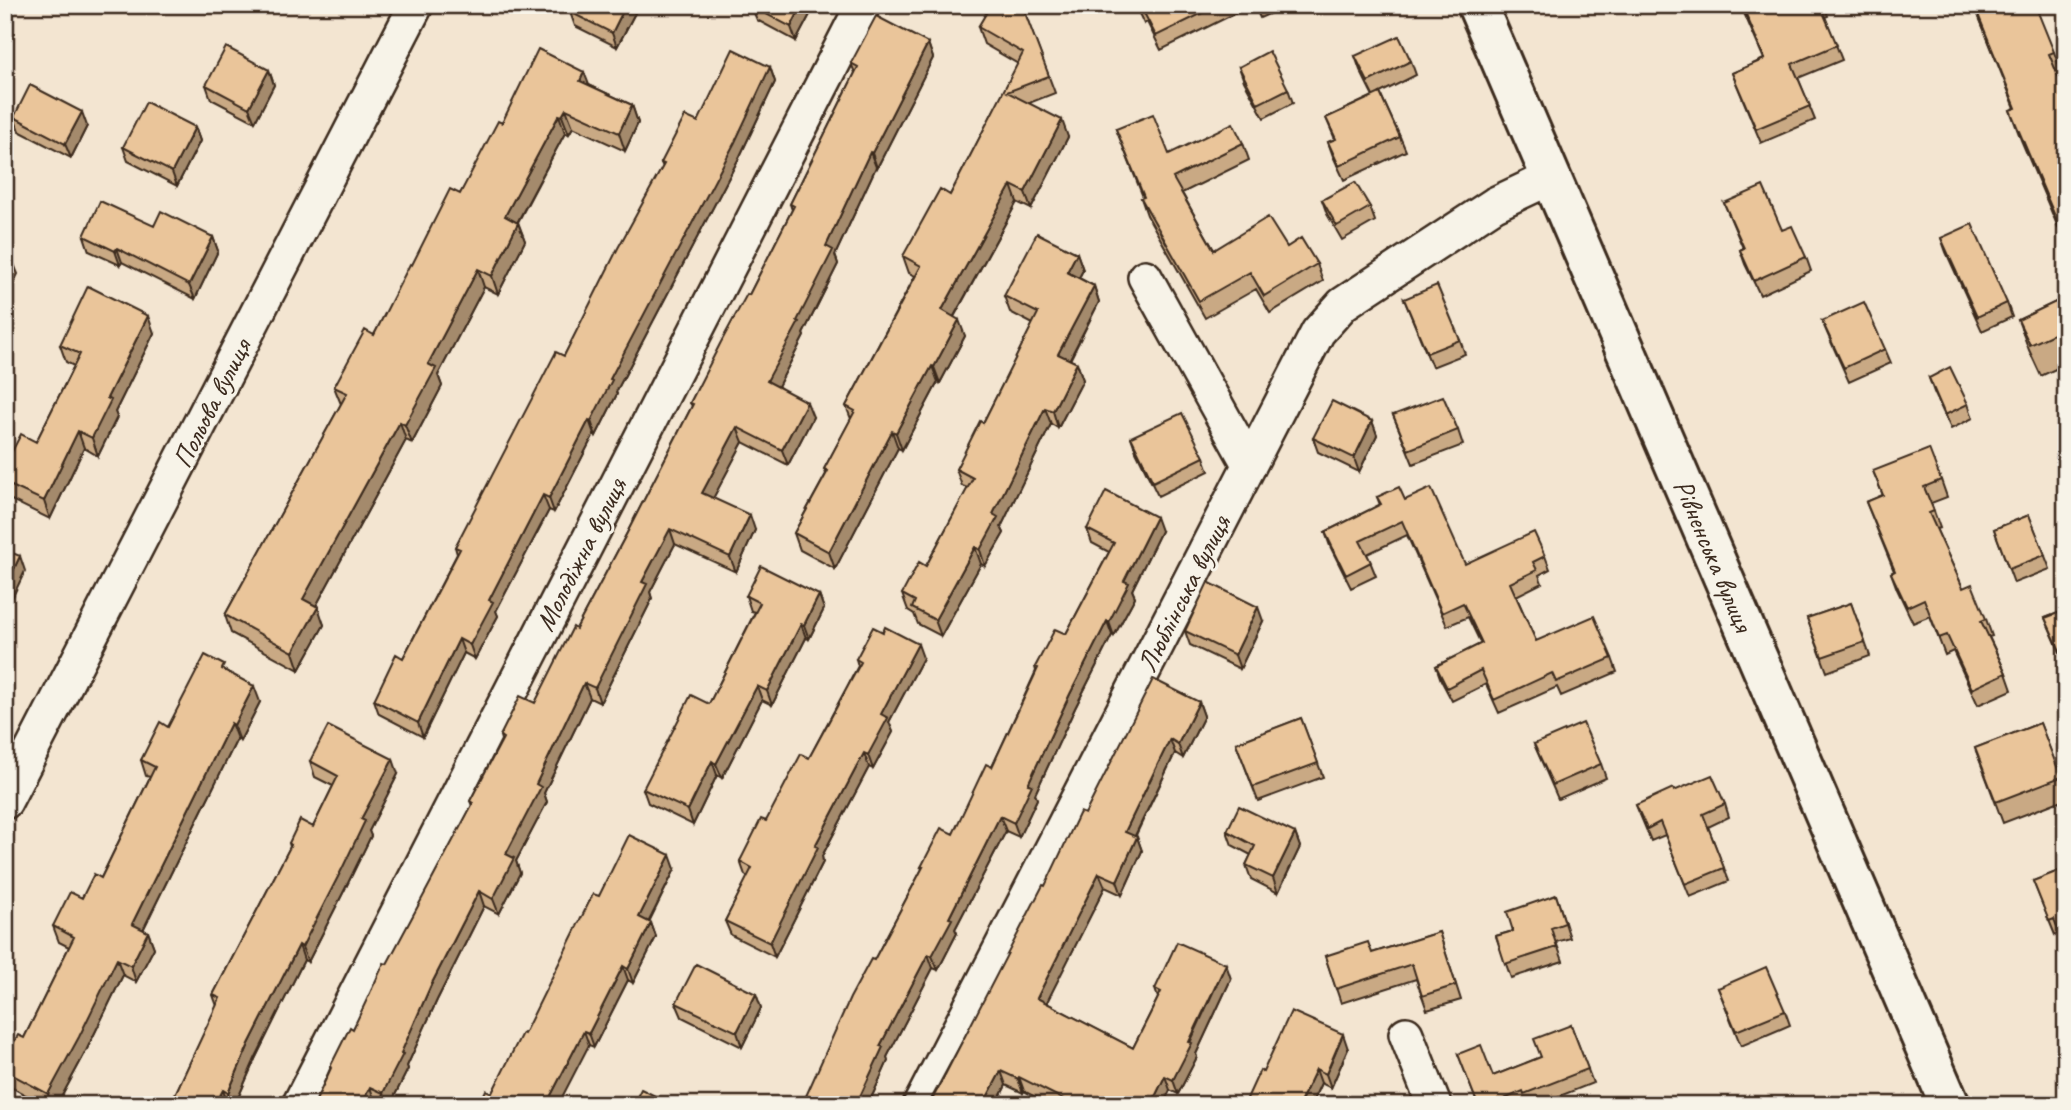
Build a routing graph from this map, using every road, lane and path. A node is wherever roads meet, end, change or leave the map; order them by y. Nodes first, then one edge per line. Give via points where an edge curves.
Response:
1 (416, 5) edge
2 (863, 5) edge
3 (1477, 5) edge
4 (1552, 177) junction
5 (1145, 277) dead end
6 (1249, 464) junction
7 (5, 802) edge
8 (1406, 1034) dead end
9 (299, 1105) edge
10 (920, 1105) edge
11 (1434, 1105) edge
12 (1950, 1105) edge

1 - 7 street, Польова вулиця
2 - 9 street, Молодіжна вулиця
3 - 4 main road, Рівненська вулиця
4 - 6 street, Люблінська вулиця via 1495,204 1343,304 1318,332
4 - 12 main road, Рівненська вулиця
5 - 6 street
6 - 10 street, Люблінська вулиця
8 - 11 street

